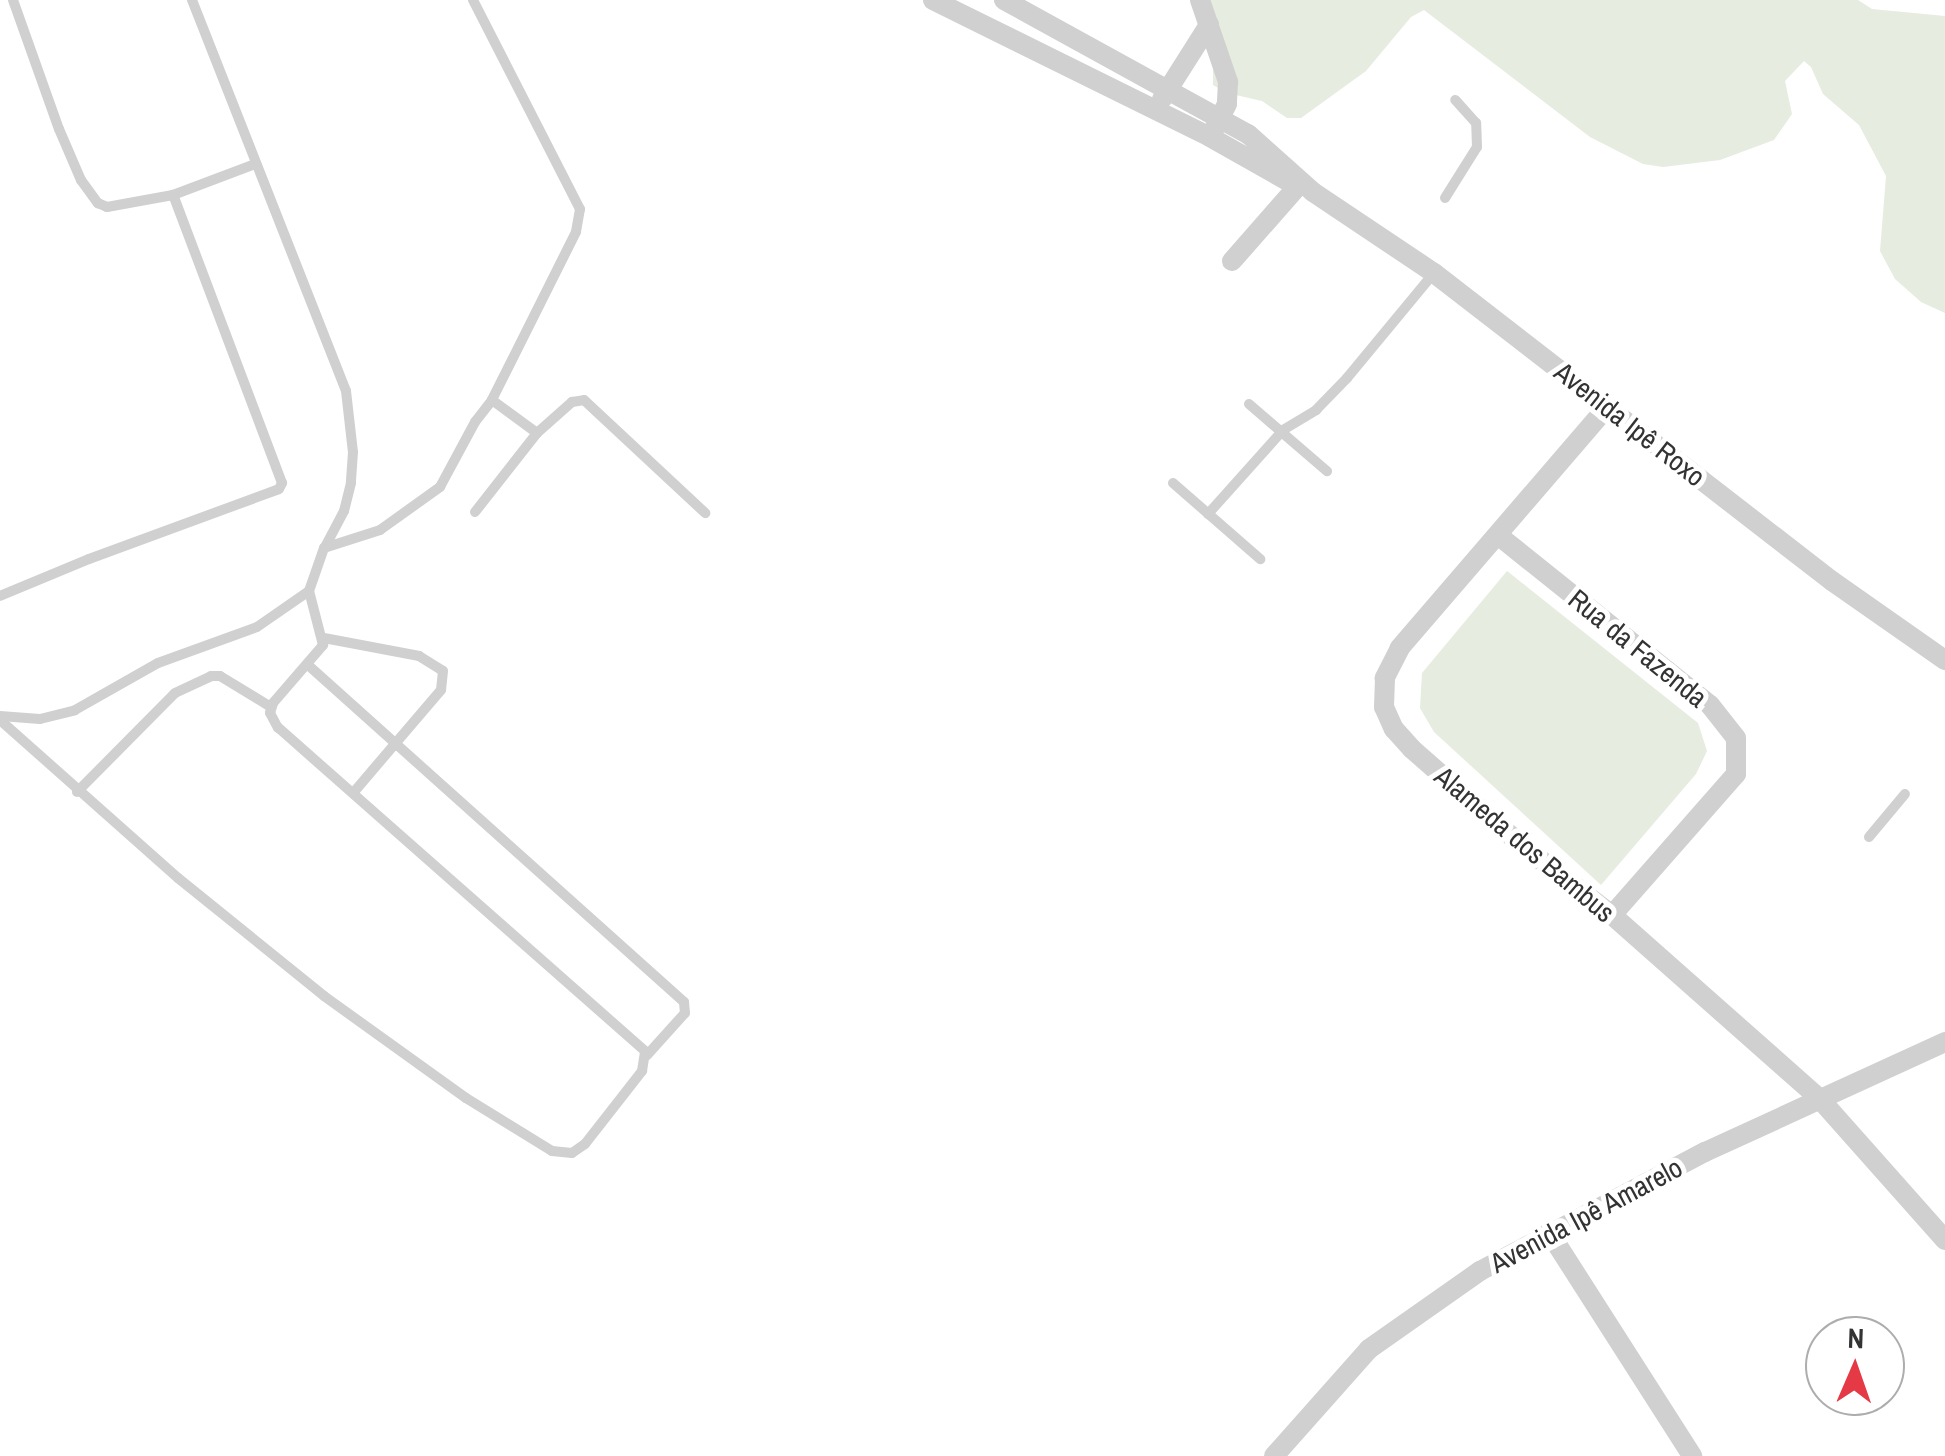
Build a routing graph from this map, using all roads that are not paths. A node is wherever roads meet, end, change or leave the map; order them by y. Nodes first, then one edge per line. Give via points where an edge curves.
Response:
1 (13, 0) edge
2 (192, 0) edge
3 (473, 0) edge
4 (934, 0) edge
5 (1004, 0) edge
6 (1200, 0) edge
7 (1209, 25) junction
8 (1168, 90) junction
9 (1456, 100) dead end
10 (1156, 110) junction
11 (1216, 128) junction
12 (256, 164) junction
13 (1305, 190) junction
14 (173, 195) junction
15 (1445, 198) dead end
16 (1232, 261) dead end
17 (1434, 274) junction
18 (492, 400) junction
19 (1249, 404) dead end
20 (1606, 407) junction
21 (1282, 432) junction
22 (537, 433) junction
23 (1326, 471) dead end
24 (1173, 483) dead end
25 (475, 512) dead end
26 (705, 513) dead end
27 (1208, 514) junction
28 (1500, 536) junction
29 (324, 548) junction
30 (1260, 559) dead end
31 (308, 592) junction
32 (0, 596) edge
33 (324, 638) junction
34 (1945, 660) edge
35 (308, 665) junction
36 (271, 707) junction
37 (0, 718) edge
38 (394, 739) junction
39 (77, 792) junction
40 (353, 793) junction
41 (1905, 794) dead end
42 (1869, 836) dead end
43 (1612, 914) junction
44 (1945, 1042) edge
45 (647, 1055) junction
46 (1819, 1098) junction
47 (1549, 1232) junction
48 (1945, 1240) edge
49 (1274, 1456) edge
50 (1692, 1456) edge

1 - 14 lane via 59,129 98,202 107,207
2 - 12 lane
3 - 18 lane via 580,209 576,232
4 - 10 street, Avenida Ipê Roxo
5 - 8 street, Avenida Ipê Roxo
6 - 7 street
7 - 8 street
7 - 11 street via 1228,82
8 - 10 street
8 - 11 street, Avenida Ipê Roxo
9 - 15 lane via 1476,123 1477,147
10 - 11 street, Avenida Ipê Roxo
11 - 13 street, Avenida Ipê Roxo via 1265,146
12 - 14 lane
12 - 29 lane via 349,406 350,482 344,511
13 - 16 street
13 - 17 street, Avenida Ipê Roxo
14 - 32 lane via 282,482 279,489
17 - 20 street, Avenida Ipê Roxo
17 - 21 lane via 1327,399
18 - 22 lane
18 - 29 lane via 440,486 380,530
19 - 21 lane
20 - 28 street, Alameda dos Bambus
20 - 34 street, Avenida Ipê Roxo
21 - 23 lane
21 - 27 lane
22 - 25 lane
22 - 26 lane via 572,402 584,400
24 - 27 lane
27 - 30 lane
28 - 43 street, Alameda dos Bambus via 1400,648 1385,678 1384,708 1412,749
28 - 43 street, Rua da Fazenda via 1710,704 1736,738 1736,774
29 - 31 lane
31 - 33 lane
31 - 37 lane via 257,628 158,663 75,710 40,719
33 - 35 lane
33 - 38 lane via 418,656 443,671 442,690
35 - 36 lane
35 - 38 lane
36 - 39 lane via 211,676 175,692
36 - 40 lane via 278,728
37 - 39 lane
38 - 40 lane
38 - 45 lane via 684,1002 686,1012
39 - 45 lane via 324,996 552,1151 572,1153 584,1144 642,1071
40 - 45 lane
41 - 42 lane
43 - 46 street, Alameda dos Bambus
44 - 46 street, Avenida Ipê Amarelo
46 - 47 street, Avenida Ipê Amarelo
46 - 48 street, Alameda dos Bambus
47 - 49 street, Avenida Ipê Amarelo via 1369,1349
47 - 50 street

